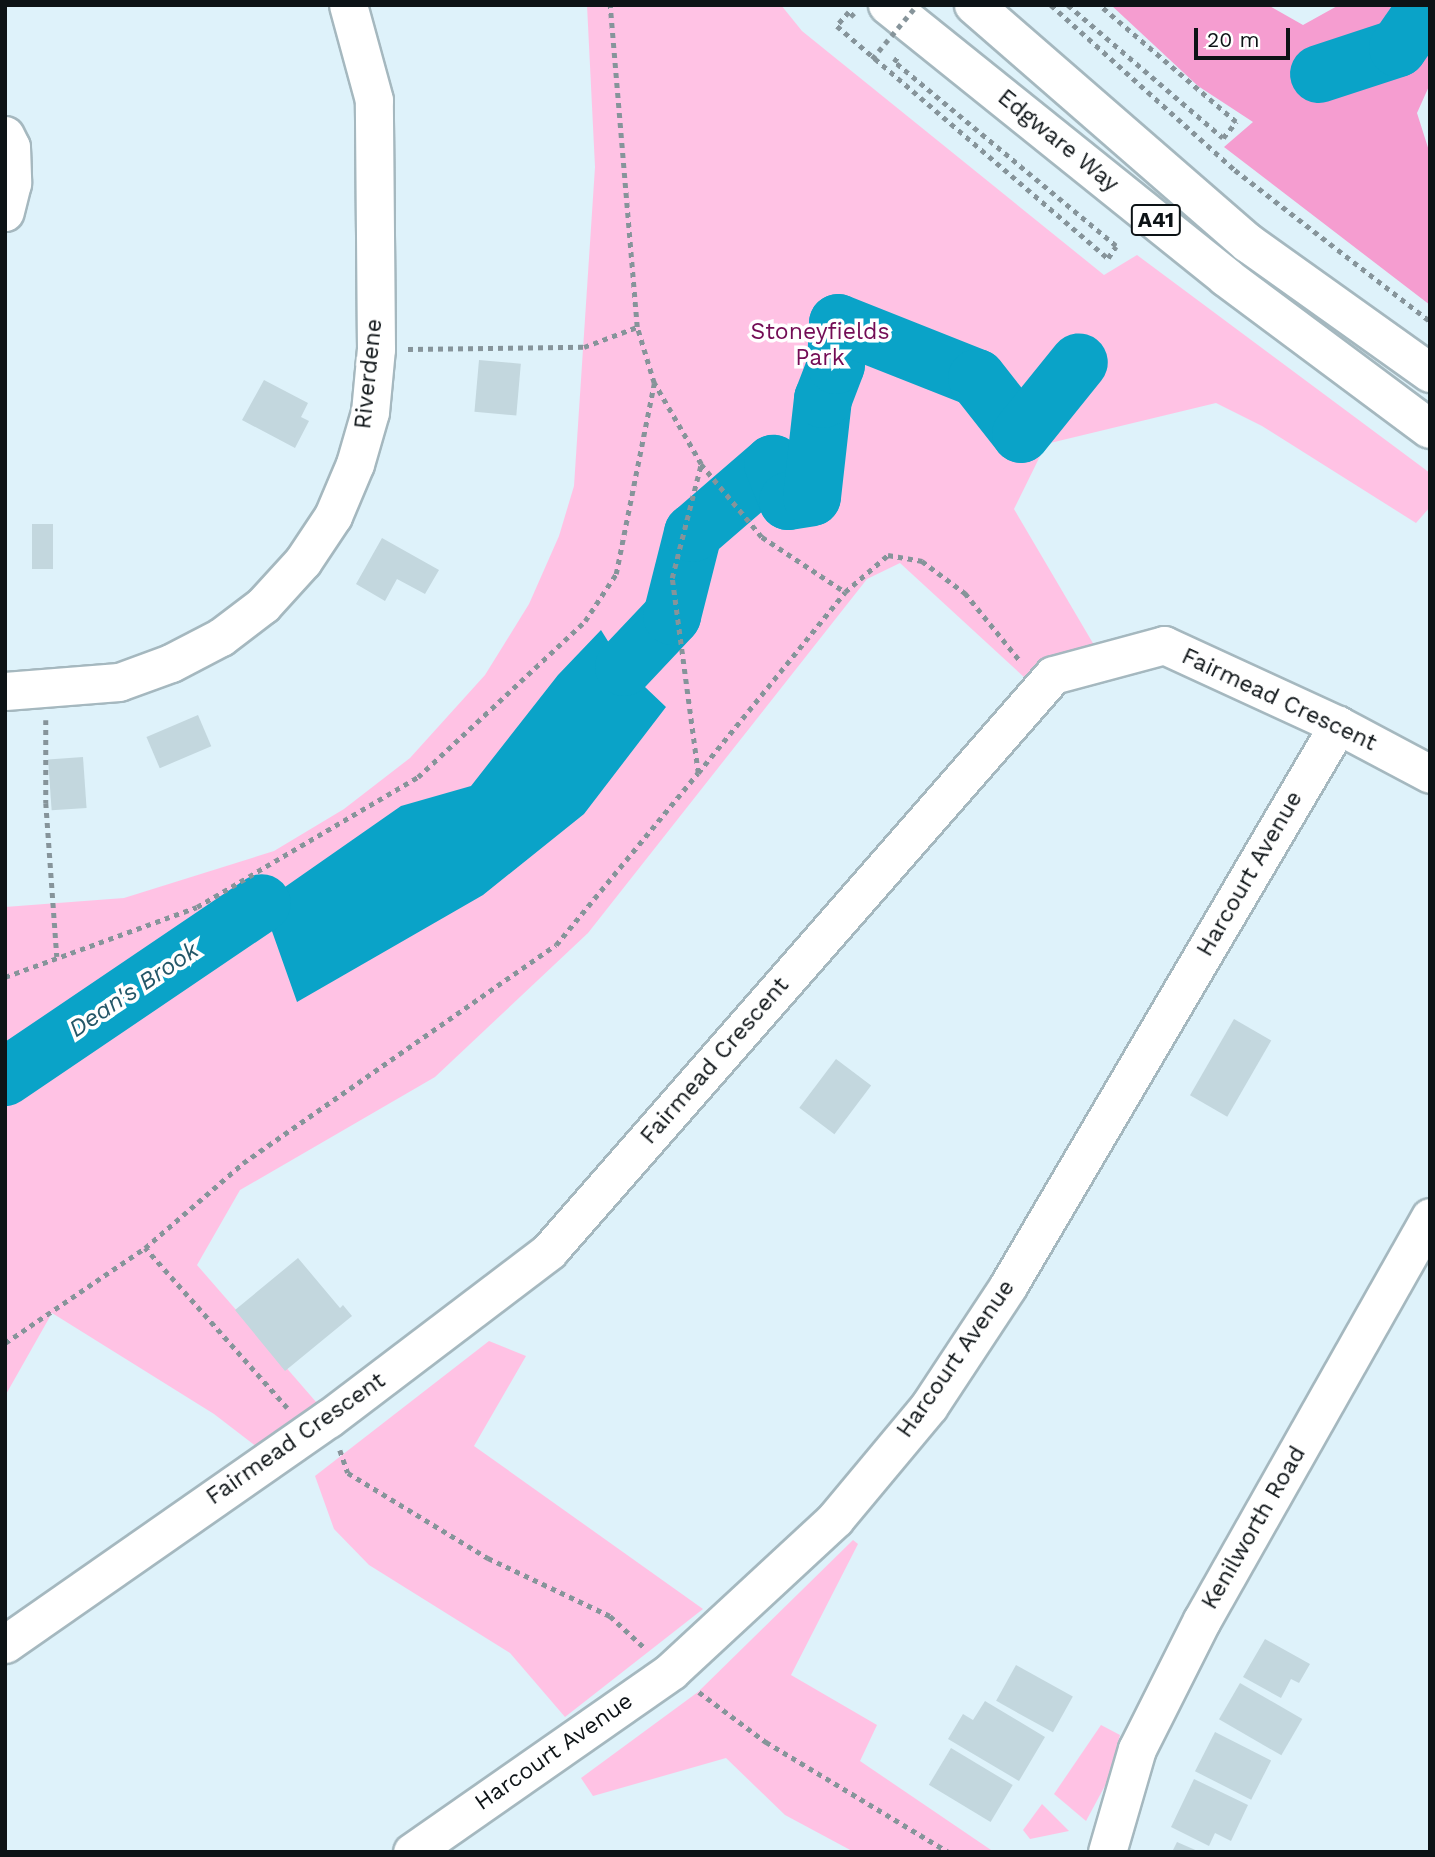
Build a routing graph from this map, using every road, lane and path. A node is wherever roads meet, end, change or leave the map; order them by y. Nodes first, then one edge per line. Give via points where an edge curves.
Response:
1 (348, 5) edge
2 (610, 5) edge
3 (888, 5) edge
4 (917, 5) edge
5 (974, 5) edge
6 (1051, 5) edge
7 (1068, 5) edge
8 (1099, 5) edge
9 (849, 12) dead end
10 (872, 59) junction
11 (894, 62) dead end
12 (5, 135) edge
13 (5, 212) edge
14 (1430, 320) edge
15 (638, 327) junction
16 (376, 349) junction
17 (1430, 373) edge
18 (654, 383) junction
19 (1430, 429) edge
20 (701, 464) junction
21 (845, 592) junction
22 (1044, 685) junction
23 (46, 690) junction
24 (5, 691) edge
25 (1338, 725) junction
26 (698, 773) junction
27 (1430, 774) edge
28 (57, 957) junction
29 (5, 977) edge
30 (1430, 1217) edge
31 (145, 1248) junction
32 (5, 1343) edge
33 (319, 1426) junction
34 (5, 1644) edge
35 (671, 1671) junction
36 (412, 1852) edge
37 (948, 1852) edge
38 (1107, 1852) edge

1 - 16 street, Riverdene via 374,100
2 - 15 path
3 - 19 highway, Edgware Way / A41 via 1226,277
4 - 10 path, bridge
5 - 17 highway, Edgware Way / A41 via 1248,243
6 - 14 path via 1235,170
7 - 8 path via 1223,138 1236,122
9 - 10 path via 837,26
10 - 11 path via 1108,258 1116,246
12 - 13 street via 11,147 12,183
15 - 16 path via 584,348
15 - 18 path
16 - 23 street, Riverdene via 370,412 333,516 303,561 263,605 221,636 172,663 119,682
18 - 20 path
18 - 28 path via 616,574 585,621 418,777 197,907
20 - 21 path via 762,537
20 - 26 path via 672,578
21 - 22 path via 888,555 922,561 965,593
21 - 26 path
22 - 25 street, Fairmead Crescent via 1053,675 1164,645
22 - 33 street, Fairmead Crescent via 549,1251
23 - 24 street, Riverdene
23 - 28 path via 46,803
25 - 27 street, Fairmead Crescent
25 - 35 street, Harcourt Avenue via 1008,1286 929,1406 835,1519
26 - 31 path via 556,945 243,1163
28 - 29 path
30 - 38 street, Kenilworth Road via 1202,1620 1138,1749
31 - 32 path
31 - 33 path
33 - 34 street, Fairmead Crescent
33 - 35 path via 348,1473 488,1558 610,1616
35 - 36 street, Harcourt Avenue
35 - 37 path via 765,1742

